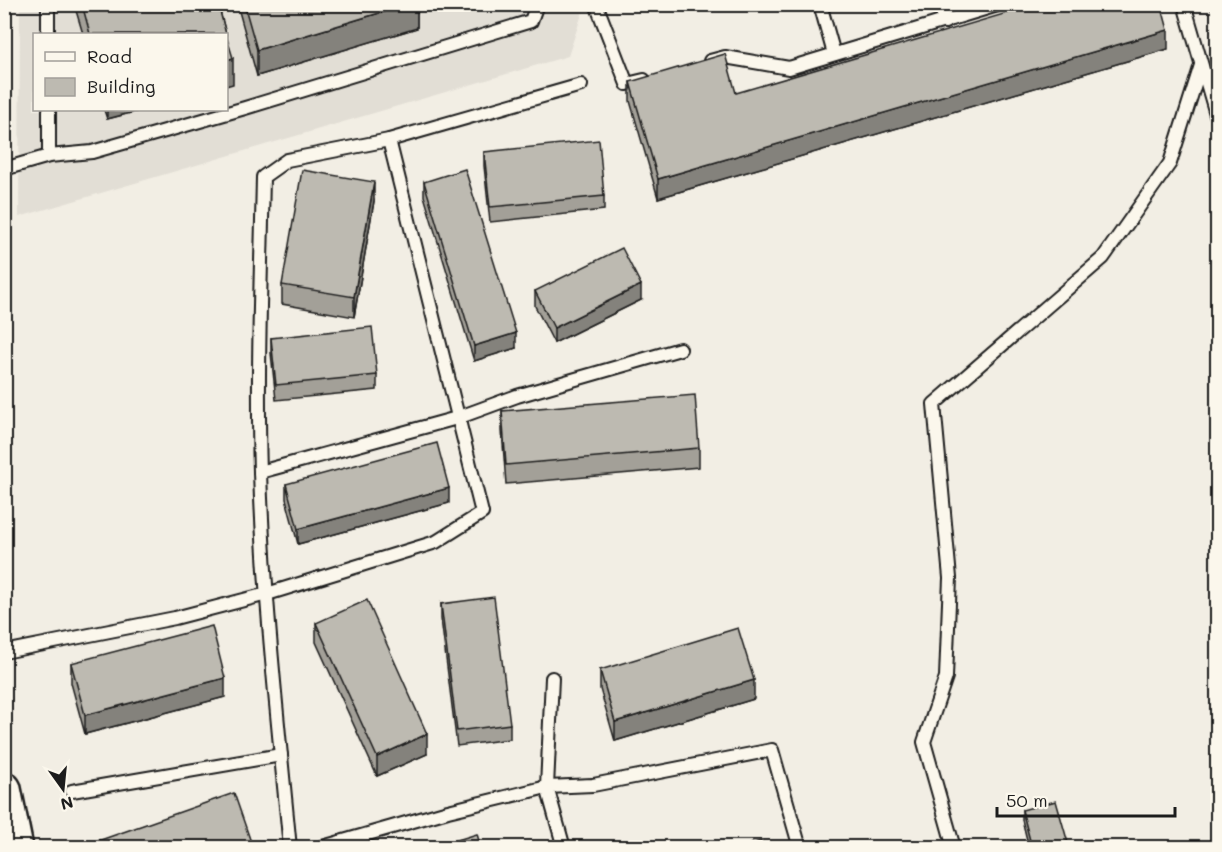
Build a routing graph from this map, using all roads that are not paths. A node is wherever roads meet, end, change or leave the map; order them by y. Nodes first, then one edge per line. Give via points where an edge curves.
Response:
1 (48, 4) edge
2 (537, 4) edge
3 (599, 4) edge
4 (820, 4) edge
5 (940, 4) edge
6 (1001, 4) edge
7 (1184, 4) edge
8 (945, 22) junction
9 (48, 33) edge
10 (834, 54) junction
11 (1201, 64) junction
12 (693, 66) edge
13 (660, 75) edge
14 (581, 85) dead end
15 (49, 111) edge
16 (1218, 121) edge
17 (389, 140) junction
18 (50, 156) junction
19 (4, 169) edge
20 (680, 349) dead end
21 (457, 418) junction
22 (260, 472) junction
23 (267, 594) junction
24 (4, 652) edge
25 (552, 678) dead end
26 (281, 755) junction
27 (547, 787) junction
28 (4, 789) edge
29 (72, 791) dead end
30 (16, 848) edge
31 (290, 848) edge
32 (319, 848) edge
33 (564, 848) edge
34 (800, 848) edge
35 (954, 848) edge

1 - 9 lane
2 - 18 lane via 531,21 92,152
3 - 13 lane via 627,84
4 - 10 lane
5 - 8 lane
6 - 8 lane
7 - 11 lane
8 - 10 lane
10 - 12 lane via 789,68 725,57
11 - 16 lane
11 - 35 lane via 1170,163 1103,258 934,404 950,578 946,677 924,742
14 - 17 lane
15 - 18 lane
17 - 21 lane
17 - 22 lane via 286,160 263,177
18 - 19 lane
20 - 21 lane via 517,396
21 - 22 lane
21 - 23 lane via 482,513 436,542
22 - 23 lane
23 - 24 lane via 164,620
23 - 26 lane
25 - 27 lane
26 - 29 lane
26 - 31 lane
27 - 32 lane
27 - 33 lane
27 - 34 lane via 593,784 772,750
28 - 30 main road

